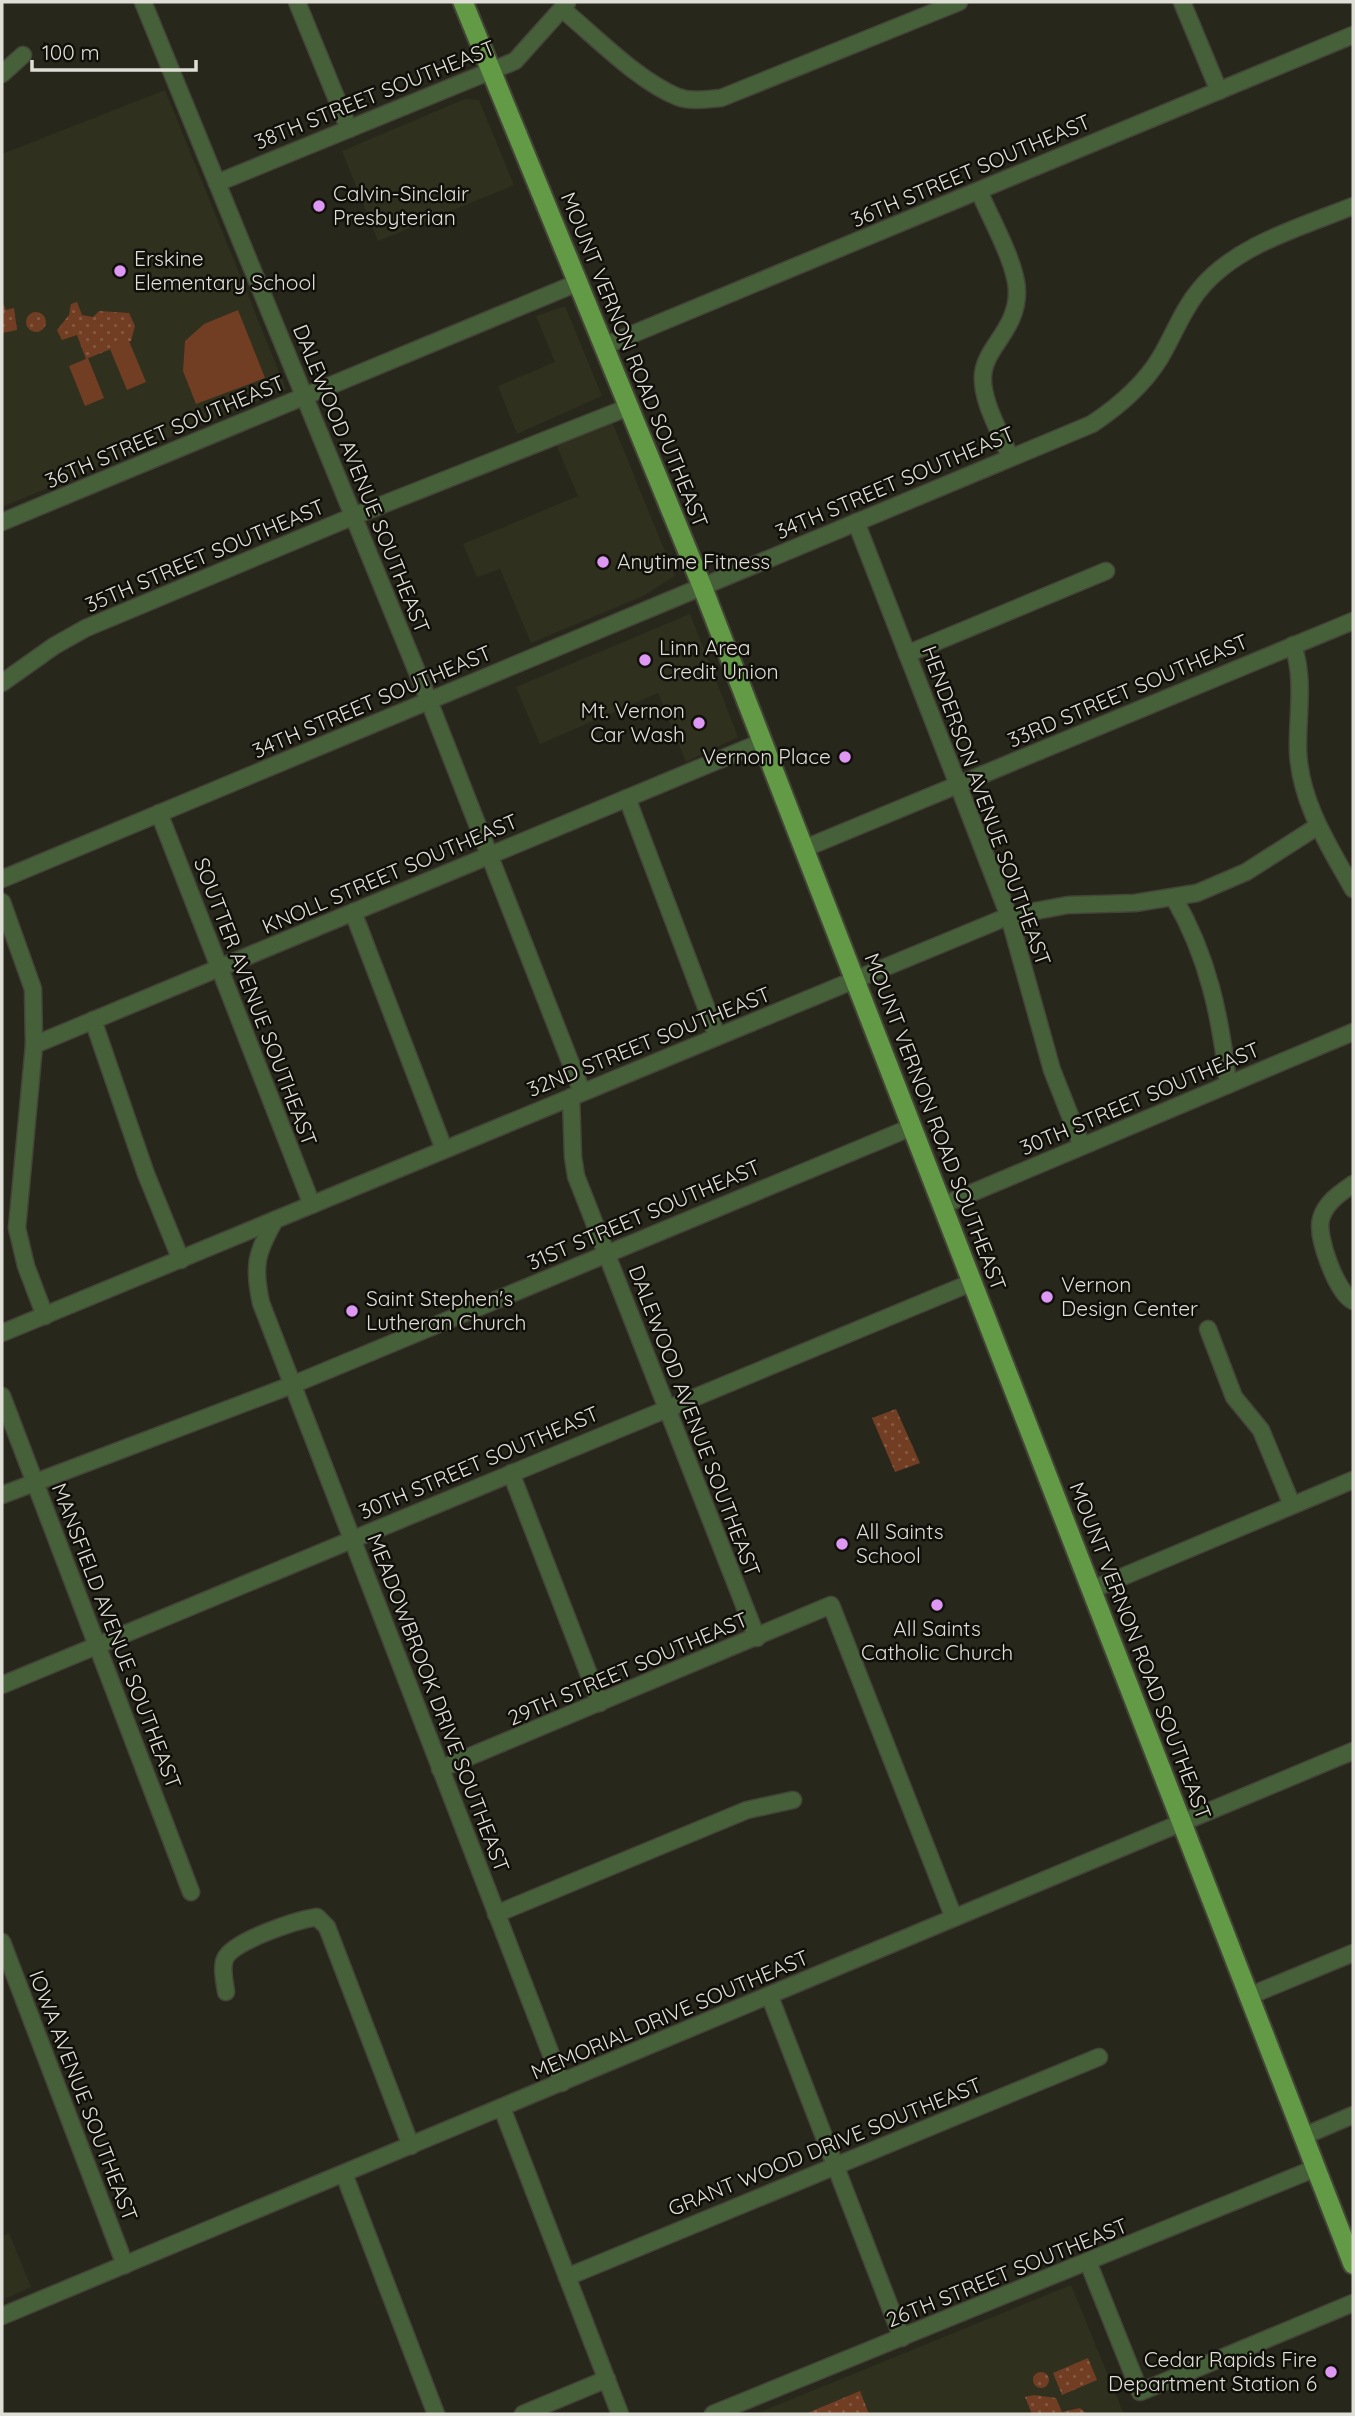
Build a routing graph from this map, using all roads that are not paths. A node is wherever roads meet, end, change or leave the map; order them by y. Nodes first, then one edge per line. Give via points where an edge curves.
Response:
1 (143, 2) edge
2 (297, 2) edge
3 (463, 2) edge
4 (958, 2) edge
5 (1182, 2) edge
6 (565, 5) edge
7 (1353, 35) edge
8 (23, 55) dead end
9 (491, 71) junction
10 (2, 74) edge
11 (1219, 91) junction
12 (349, 129) junction
13 (217, 183) junction
14 (979, 191) junction
15 (1353, 206) edge
16 (577, 283) junction
17 (604, 346) junction
18 (304, 396) junction
19 (629, 407) junction
20 (1010, 457) junction
21 (354, 516) junction
22 (2, 522) edge
23 (856, 522) junction
24 (1106, 571) dead end
25 (702, 586) junction
26 (1353, 621) edge
27 (1293, 645) junction
28 (907, 654) junction
29 (2, 683) edge
30 (429, 701) junction
31 (762, 742) junction
32 (957, 785) junction
33 (627, 798) junction
34 (159, 813) junction
35 (1318, 825) junction
36 (803, 849) junction
37 (488, 855) junction
38 (2, 879) edge
39 (1353, 889) edge
40 (1174, 898) junction
41 (2, 902) edge
42 (353, 912) junction
43 (1009, 916) junction
44 (218, 968) junction
45 (854, 980) junction
46 (93, 1020) junction
47 (1353, 1032) edge
48 (717, 1036) junction
49 (34, 1045) junction
50 (1228, 1085) junction
51 (576, 1095) junction
52 (912, 1127) junction
53 (1082, 1146) junction
54 (444, 1149) junction
55 (1353, 1184) edge
56 (312, 1205) junction
57 (943, 1205) junction
58 (275, 1220) junction
59 (606, 1253) junction
60 (181, 1260) junction
61 (973, 1282) junction
62 (1353, 1301) edge
63 (45, 1316) junction
64 (1208, 1329) dead end
65 (2, 1333) edge
66 (292, 1385) junction
67 (2, 1396) edge
68 (666, 1408) junction
69 (510, 1473) junction
70 (1353, 1480) edge
71 (34, 1482) junction
72 (2, 1495) edge
73 (1292, 1506) junction
74 (353, 1538) junction
75 (1091, 1590) junction
76 (757, 1638) junction
77 (96, 1647) junction
78 (2, 1685) edge
79 (600, 1703) junction
80 (1353, 1751) edge
81 (440, 1769) junction
82 (793, 1800) dead end
83 (1183, 1824) junction
84 (191, 1892) dead end
85 (496, 1914) junction
86 (954, 1918) junction
87 (2, 1942) edge
88 (1353, 1953) edge
89 (226, 1992) dead end
90 (1249, 1996) junction
91 (770, 1997) junction
92 (1099, 2057) dead end
93 (562, 2083) junction
94 (502, 2108) junction
95 (1353, 2115) edge
96 (1304, 2136) junction
97 (411, 2146) junction
98 (835, 2165) junction
99 (1316, 2168) junction
100 (344, 2174) junction
101 (1088, 2262) junction
102 (1353, 2264) edge
103 (125, 2265) junction
104 (567, 2277) junction
105 (1353, 2303) edge
106 (2, 2316) edge
107 (902, 2338) junction
108 (607, 2379) junction
109 (436, 2414) edge
110 (523, 2414) edge
111 (620, 2414) edge
112 (713, 2414) edge

1 - 13 street, DALEWOOD AVENUE SOUTHEAST
2 - 12 street
3 - 9 main road, MOUNT VERNON ROAD SOUTHEAST
4 - 6 street via 721,98 701,100 680,98 656,85
5 - 11 street
6 - 9 street, 38TH STREET SOUTHEAST via 515,61
7 - 11 street, 36TH STREET SOUTHEAST
8 - 10 street
9 - 12 street, 38TH STREET SOUTHEAST
9 - 16 main road, MOUNT VERNON ROAD SOUTHEAST
11 - 14 street, 36TH STREET SOUTHEAST
12 - 13 street, 38TH STREET SOUTHEAST
13 - 18 street, DALEWOOD AVENUE SOUTHEAST
14 - 17 street, 36TH STREET SOUTHEAST
14 - 20 street via 1017,290 1015,313 983,373 984,391
15 - 20 street, 34TH STREET SOUTHEAST via 1261,244 1226,264 1201,288 1160,358 1119,406 1091,424
16 - 17 main road, MOUNT VERNON ROAD SOUTHEAST
16 - 18 street, 36TH STREET SOUTHEAST
17 - 19 main road, MOUNT VERNON ROAD SOUTHEAST
18 - 21 street, DALEWOOD AVENUE SOUTHEAST
18 - 22 street, 36TH STREET SOUTHEAST
19 - 21 street, 35TH STREET SOUTHEAST
19 - 25 main road, MOUNT VERNON ROAD SOUTHEAST
20 - 23 street, 34TH STREET SOUTHEAST
21 - 29 street, 35TH STREET SOUTHEAST via 86,628
21 - 30 street, DALEWOOD AVENUE SOUTHEAST
23 - 25 street, 34TH STREET SOUTHEAST
23 - 28 street, HENDERSON AVENUE SOUTHEAST
24 - 28 street
25 - 30 street, 34TH STREET SOUTHEAST
25 - 31 main road, MOUNT VERNON ROAD SOUTHEAST
26 - 27 street, 33RD STREET SOUTHEAST
27 - 32 street, 33RD STREET SOUTHEAST
27 - 35 street via 1300,666 1298,753 1303,788
28 - 32 street, HENDERSON AVENUE SOUTHEAST
30 - 34 street, 34TH STREET SOUTHEAST
30 - 37 street, DALEWOOD AVENUE SOUTHEAST
31 - 33 street, KNOLL STREET SOUTHEAST
31 - 36 main road, MOUNT VERNON ROAD SOUTHEAST
32 - 36 street, 33RD STREET SOUTHEAST
32 - 43 street, HENDERSON AVENUE SOUTHEAST
33 - 37 street, KNOLL STREET SOUTHEAST
33 - 48 street
34 - 38 street, 34TH STREET SOUTHEAST
34 - 44 street, SOUTTER AVENUE SOUTHEAST
35 - 39 street
35 - 40 street, 32ND STREET SOUTHEAST via 1246,872
36 - 45 main road, MOUNT VERNON ROAD SOUTHEAST
37 - 42 street, KNOLL STREET SOUTHEAST
37 - 51 street, DALEWOOD AVENUE SOUTHEAST
40 - 43 street, 32ND STREET SOUTHEAST via 1068,905
40 - 50 street via 1196,942 1218,1006
41 - 49 street via 33,989
42 - 44 street, KNOLL STREET SOUTHEAST
42 - 54 street
43 - 45 street, 32ND STREET SOUTHEAST
43 - 53 street, HENDERSON AVENUE SOUTHEAST via 1052,1070
44 - 46 street, KNOLL STREET SOUTHEAST
44 - 56 street, SOUTTER AVENUE SOUTHEAST
45 - 48 street, 32ND STREET SOUTHEAST
45 - 52 main road, MOUNT VERNON ROAD SOUTHEAST
46 - 49 street, KNOLL STREET SOUTHEAST
46 - 60 street
47 - 50 street, 30TH STREET SOUTHEAST
48 - 51 street, 32ND STREET SOUTHEAST
49 - 63 street via 17,1228
50 - 53 street, 30TH STREET SOUTHEAST
51 - 54 street, 32ND STREET SOUTHEAST
51 - 59 street, DALEWOOD AVENUE SOUTHEAST via 576,1176
52 - 57 main road, MOUNT VERNON ROAD SOUTHEAST
52 - 59 street, 31ST STREET SOUTHEAST
53 - 57 street, 30TH STREET SOUTHEAST
54 - 56 street, 32ND STREET SOUTHEAST
55 - 62 street via 1328,1206 1319,1230 1338,1287
56 - 58 street, 32ND STREET SOUTHEAST
57 - 61 main road, MOUNT VERNON ROAD SOUTHEAST
58 - 60 street, 32ND STREET SOUTHEAST
58 - 66 street, MEADOWBROOK DRIVE SOUTHEAST via 260,1246 255,1272 261,1303
59 - 66 street, 31ST STREET SOUTHEAST
59 - 68 street, DALEWOOD AVENUE SOUTHEAST
60 - 63 street, 32ND STREET SOUTHEAST
61 - 68 street, 30TH STREET SOUTHEAST
61 - 75 main road, MOUNT VERNON ROAD SOUTHEAST
63 - 65 street, 32ND STREET SOUTHEAST
64 - 73 street via 1234,1397 1261,1430
66 - 71 street, 31ST STREET SOUTHEAST
66 - 74 street, MEADOWBROOK DRIVE SOUTHEAST
67 - 71 street, MANSFIELD AVENUE SOUTHEAST
68 - 69 street, 30TH STREET SOUTHEAST
68 - 76 street, DALEWOOD AVENUE SOUTHEAST
69 - 74 street, 30TH STREET SOUTHEAST
69 - 79 street
70 - 73 street
71 - 72 street, 31ST STREET SOUTHEAST
71 - 77 street, MANSFIELD AVENUE SOUTHEAST
73 - 75 street
74 - 77 street, 30TH STREET SOUTHEAST
74 - 81 street, MEADOWBROOK DRIVE SOUTHEAST
75 - 83 main road, MOUNT VERNON ROAD SOUTHEAST
76 - 79 street, 29TH STREET SOUTHEAST
76 - 86 street, 29TH STREET SOUTHEAST via 831,1605
77 - 78 street, 30TH STREET SOUTHEAST
77 - 84 street, MANSFIELD AVENUE SOUTHEAST
79 - 81 street, 29TH STREET SOUTHEAST
80 - 83 street, MEMORIAL DRIVE SOUTHEAST
81 - 85 street, MEADOWBROOK DRIVE SOUTHEAST
82 - 85 street via 747,1810
83 - 86 street, MEMORIAL DRIVE SOUTHEAST
83 - 90 main road, MOUNT VERNON ROAD SOUTHEAST
85 - 93 street, MEADOWBROOK DRIVE SOUTHEAST
86 - 91 street, MEMORIAL DRIVE SOUTHEAST
87 - 103 street, IOWA AVENUE SOUTHEAST
88 - 90 street
89 - 97 street via 224,1961 233,1948 301,1919 317,1917 327,1927
90 - 96 main road, MOUNT VERNON ROAD SOUTHEAST
91 - 93 street, MEMORIAL DRIVE SOUTHEAST
91 - 98 street
92 - 98 street, GRANT WOOD DRIVE SOUTHEAST
93 - 94 street, MEMORIAL DRIVE SOUTHEAST
94 - 97 street, MEMORIAL DRIVE SOUTHEAST
94 - 104 street
95 - 96 street
96 - 99 main road, MOUNT VERNON ROAD SOUTHEAST
97 - 100 street, MEMORIAL DRIVE SOUTHEAST
98 - 104 street, GRANT WOOD DRIVE SOUTHEAST
98 - 107 street
99 - 101 street, 26TH STREET SOUTHEAST
99 - 102 main road, MOUNT VERNON ROAD SOUTHEAST
100 - 103 street, MEMORIAL DRIVE SOUTHEAST
100 - 109 street
101 - 105 street via 1140,2392
101 - 107 street, 26TH STREET SOUTHEAST
103 - 106 street, MEMORIAL DRIVE SOUTHEAST
104 - 108 street
107 - 112 street, 26TH STREET SOUTHEAST
108 - 110 street
108 - 111 street

